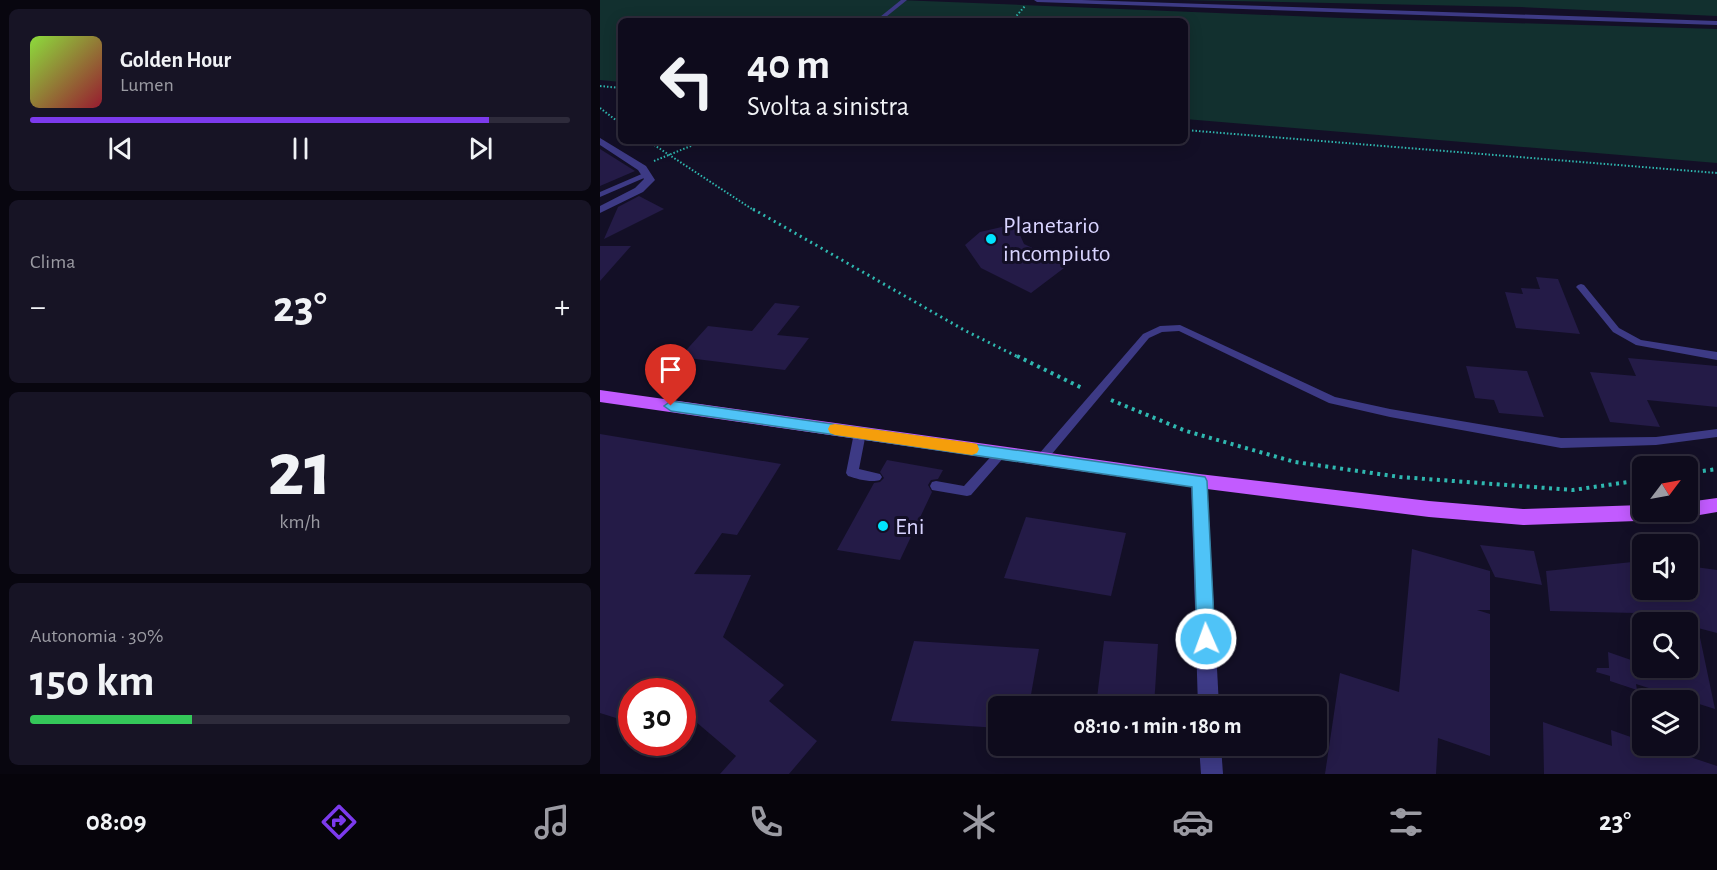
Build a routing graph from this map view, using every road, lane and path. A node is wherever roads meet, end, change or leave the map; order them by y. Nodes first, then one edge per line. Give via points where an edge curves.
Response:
1 (904, 0) edge
2 (1037, 0) edge
3 (1025, 5) dead end
4 (882, 18) edge
5 (1014, 18) edge
6 (1717, 23) edge
7 (600, 86) edge
8 (618, 88) edge
9 (600, 108) edge
10 (618, 122) edge
11 (1188, 130) edge
12 (600, 141) edge
13 (695, 144) edge
14 (644, 171) junction
15 (1717, 173) edge
16 (600, 195) edge
17 (600, 210) edge
18 (1581, 287) dead end
19 (1717, 356) edge
20 (600, 396) edge
21 (860, 433) junction
22 (1717, 433) edge
23 (1001, 453) junction
24 (1042, 458) junction
25 (1717, 469) edge
26 (1698, 472) edge
27 (876, 477) dead end
28 (1199, 481) junction
29 (936, 486) dead end
30 (1717, 505) edge
31 (1698, 508) edge
32 (1632, 513) edge
33 (1209, 696) edge
34 (1211, 756) edge
35 (1212, 774) edge

1 - 4 lane
2 - 6 lane
3 - 5 path
7 - 8 path
9 - 10 path
11 - 15 path
12 - 14 street
13 - 14 path via 662,156
14 - 16 lane
14 - 17 street via 650,180 639,190
18 - 19 lane via 1616,330 1639,343
20 - 21 main road
21 - 23 main road
21 - 27 lane via 852,473
22 - 24 lane via 1656,441 1561,442 1390,413 1333,400 1180,328 1160,329 1146,336
23 - 24 main road
23 - 29 lane via 966,491
24 - 28 main road
25 - 26 path
28 - 32 main road via 1463,513 1523,517
28 - 33 street
30 - 31 main road
34 - 35 street

